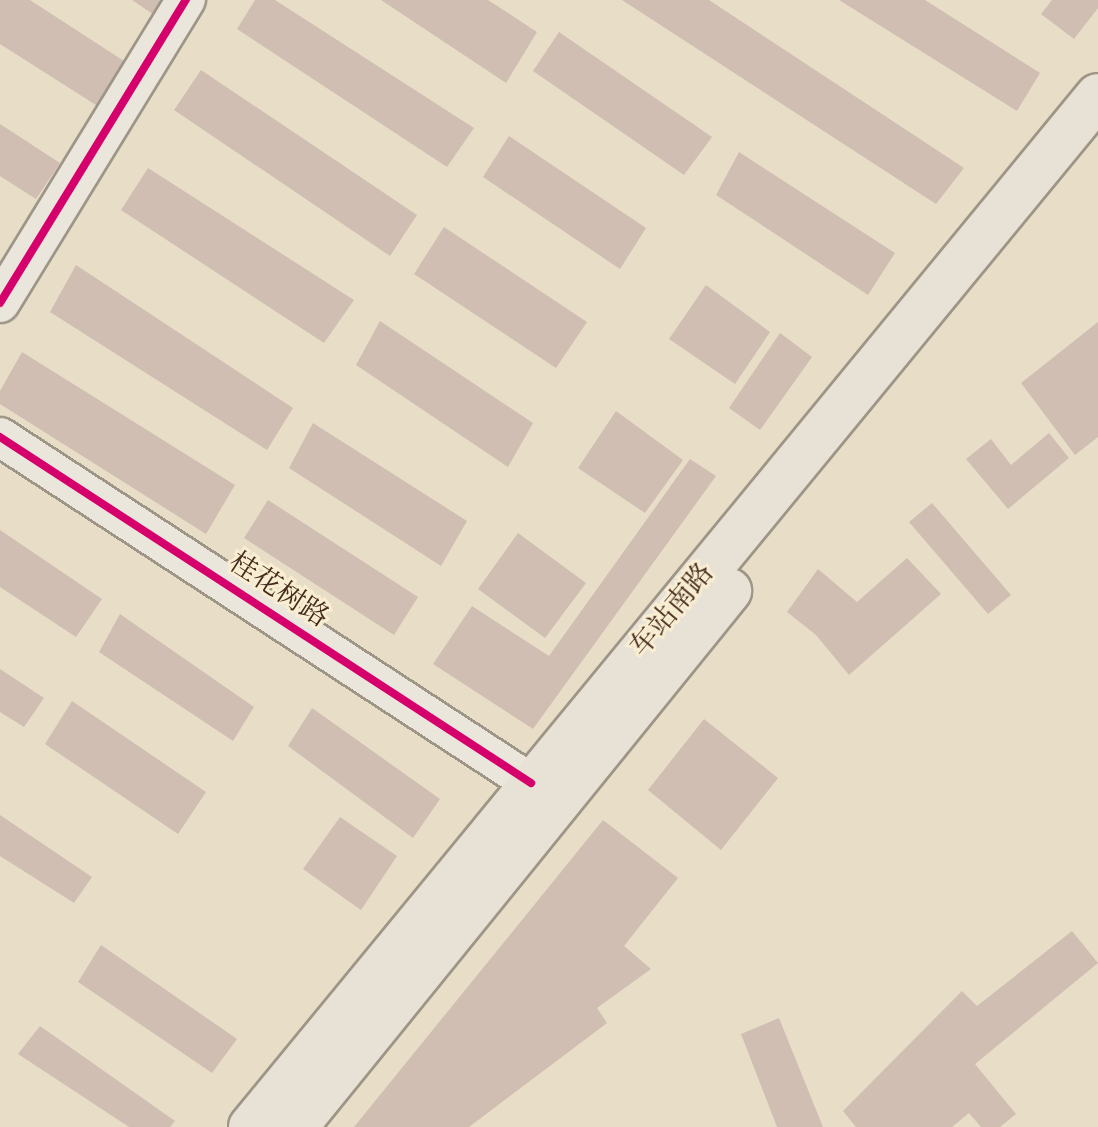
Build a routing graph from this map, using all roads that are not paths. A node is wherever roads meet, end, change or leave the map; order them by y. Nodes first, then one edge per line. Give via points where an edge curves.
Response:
1 (186, 0) edge
2 (1098, 96) edge
3 (1098, 132) edge
4 (0, 303) edge
5 (0, 437) edge
6 (531, 783) junction
7 (251, 1127) edge
8 (295, 1127) edge

1 - 4 street
2 - 6 main road, 车站南路
3 - 8 main road, 车站南路
5 - 6 street, 桂花树路
6 - 7 main road, 车站南路

